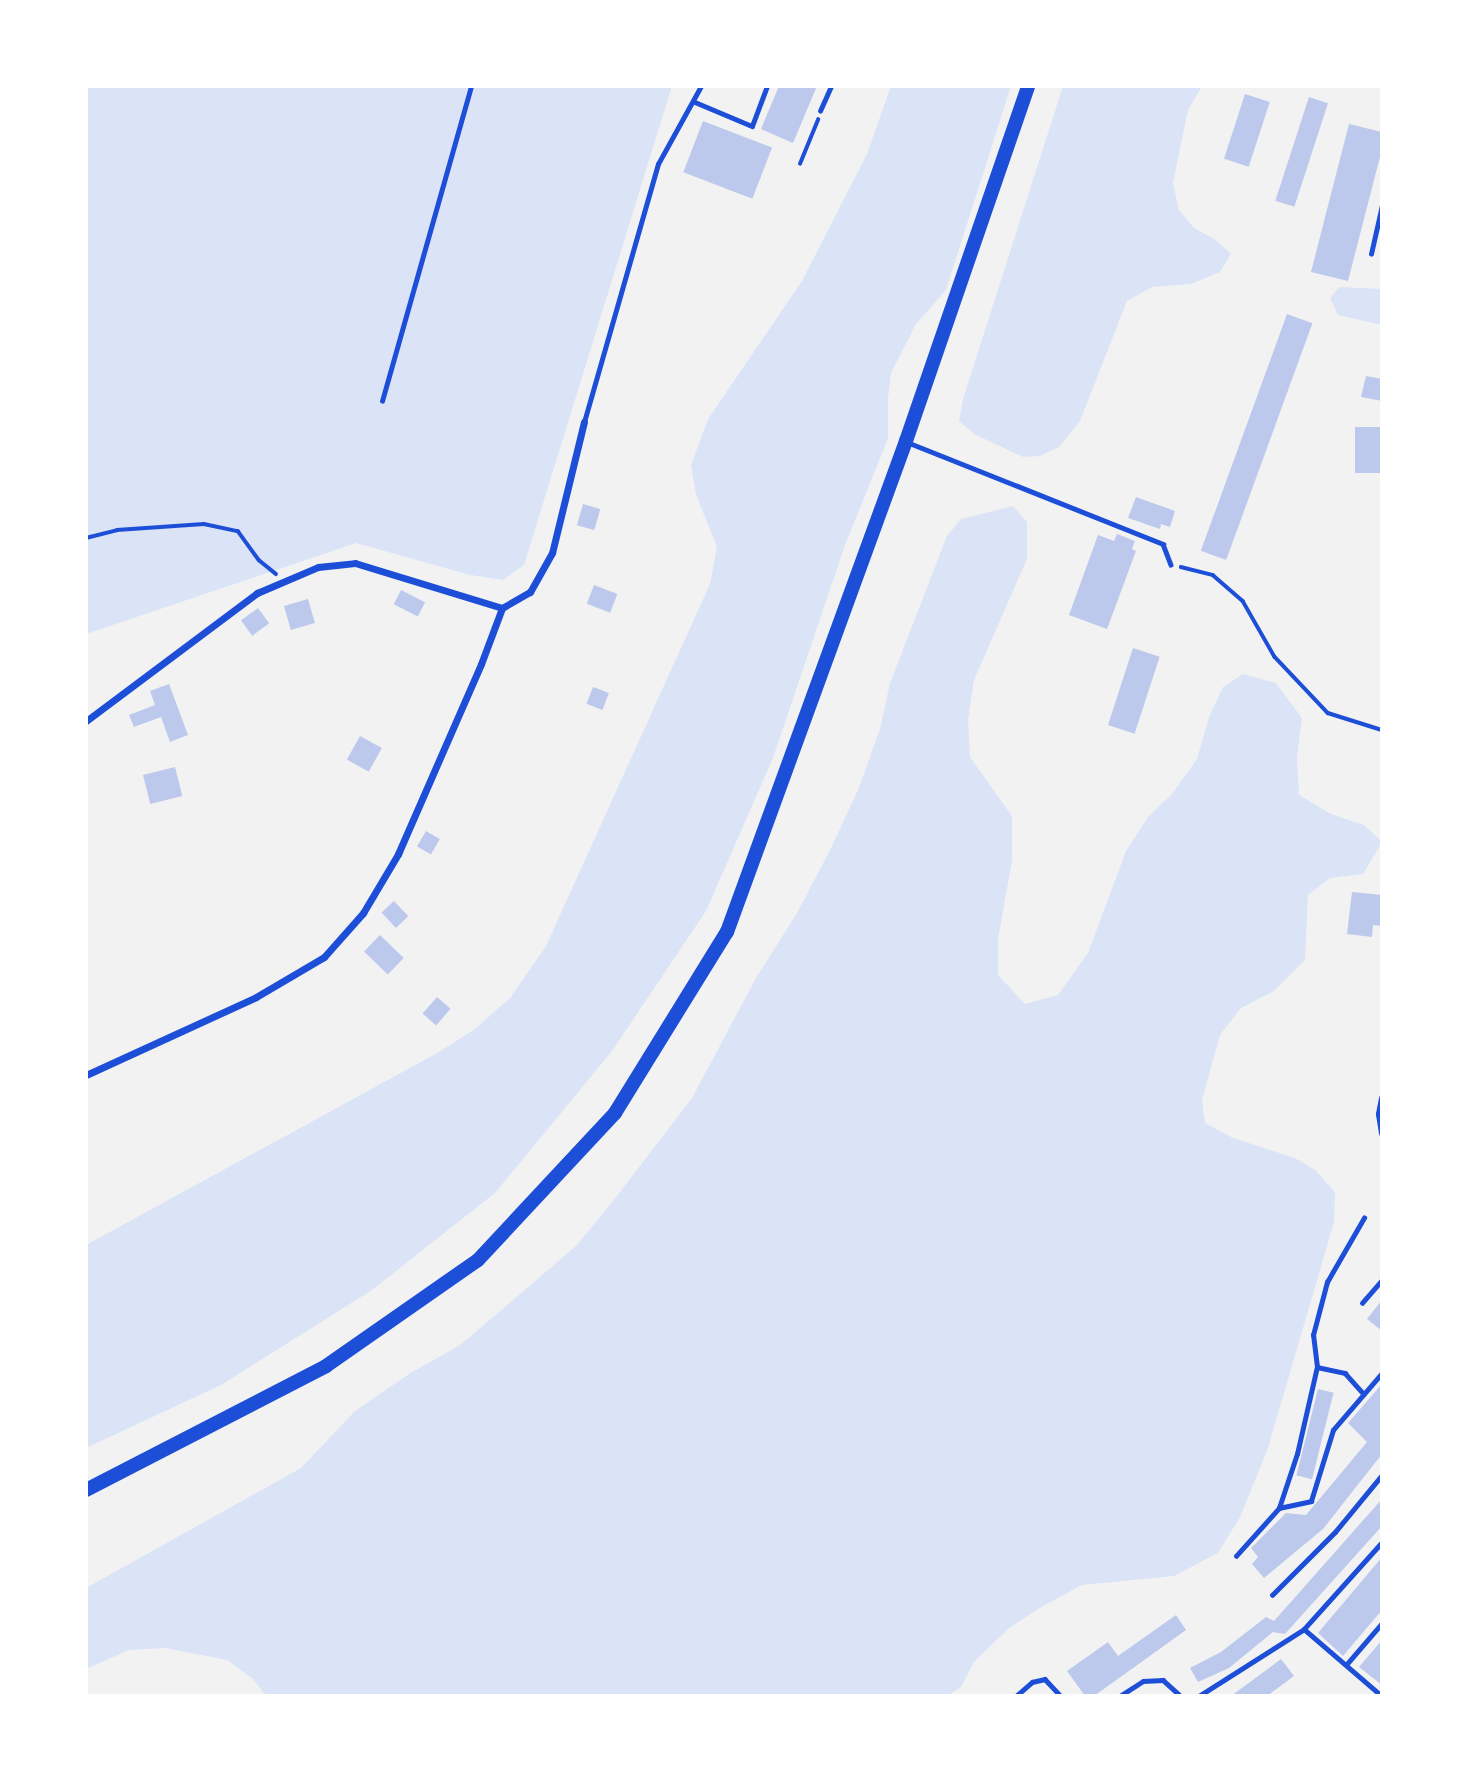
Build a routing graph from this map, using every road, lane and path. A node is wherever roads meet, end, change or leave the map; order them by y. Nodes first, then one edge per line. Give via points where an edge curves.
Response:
1 (471, 86) edge
2 (701, 86) edge
3 (767, 86) edge
4 (831, 86) edge
5 (1028, 86) edge
6 (695, 102) junction
7 (820, 111) joint
8 (800, 164) dead end
9 (1382, 205) edge
10 (1371, 254) dead end
11 (382, 401) dead end
12 (584, 422) joint
13 (906, 441) junction
14 (86, 538) edge
15 (1171, 565) joint
16 (286, 581) junction
17 (502, 608) junction
18 (86, 721) edge
19 (1382, 730) edge
20 (86, 1075) edge
21 (1382, 1098) edge
22 (1382, 1133) edge
23 (1364, 1218) dead end
24 (1382, 1280) edge
25 (1362, 1303) dead end
26 (1317, 1367) junction
27 (1382, 1373) edge
28 (1364, 1394) junction
29 (1382, 1475) edge
30 (86, 1490) edge
31 (1279, 1508) junction
32 (1382, 1542) edge
33 (1236, 1556) dead end
34 (1272, 1595) dead end
35 (1382, 1623) edge
36 (1304, 1629) junction
37 (1346, 1665) junction
38 (1016, 1696) edge
39 (1061, 1696) edge
40 (1120, 1696) edge
41 (1181, 1696) edge
42 (1199, 1696) edge
43 (1382, 1696) edge

1 - 11 lane
2 - 6 lane
3 - 6 lane via 752,125
4 - 7 lane
5 - 13 main road
6 - 12 lane via 658,164
7 - 8 path
9 - 10 lane
12 - 17 street via 552,553 530,592
13 - 15 lane via 1163,544
13 - 30 main road via 727,932 615,1113 478,1260 326,1366
14 - 16 path via 117,530 204,524 237,531 259,560
15 - 19 path via 1213,575 1243,601 1275,657 1328,713
16 - 17 street via 318,567 355,563
16 - 18 street via 257,593
17 - 20 street via 398,855 363,913 324,957 267,990
21 - 22 street
23 - 26 lane via 1327,1282 1313,1335
24 - 25 lane
26 - 28 lane via 1345,1373
26 - 31 lane
27 - 28 lane
28 - 31 lane via 1333,1430 1311,1501
29 - 34 lane via 1335,1532
31 - 33 lane
32 - 36 lane
35 - 37 lane
36 - 37 lane
36 - 42 lane
37 - 43 lane
38 - 39 lane via 1032,1682 1045,1679
40 - 41 lane via 1143,1681 1163,1680

